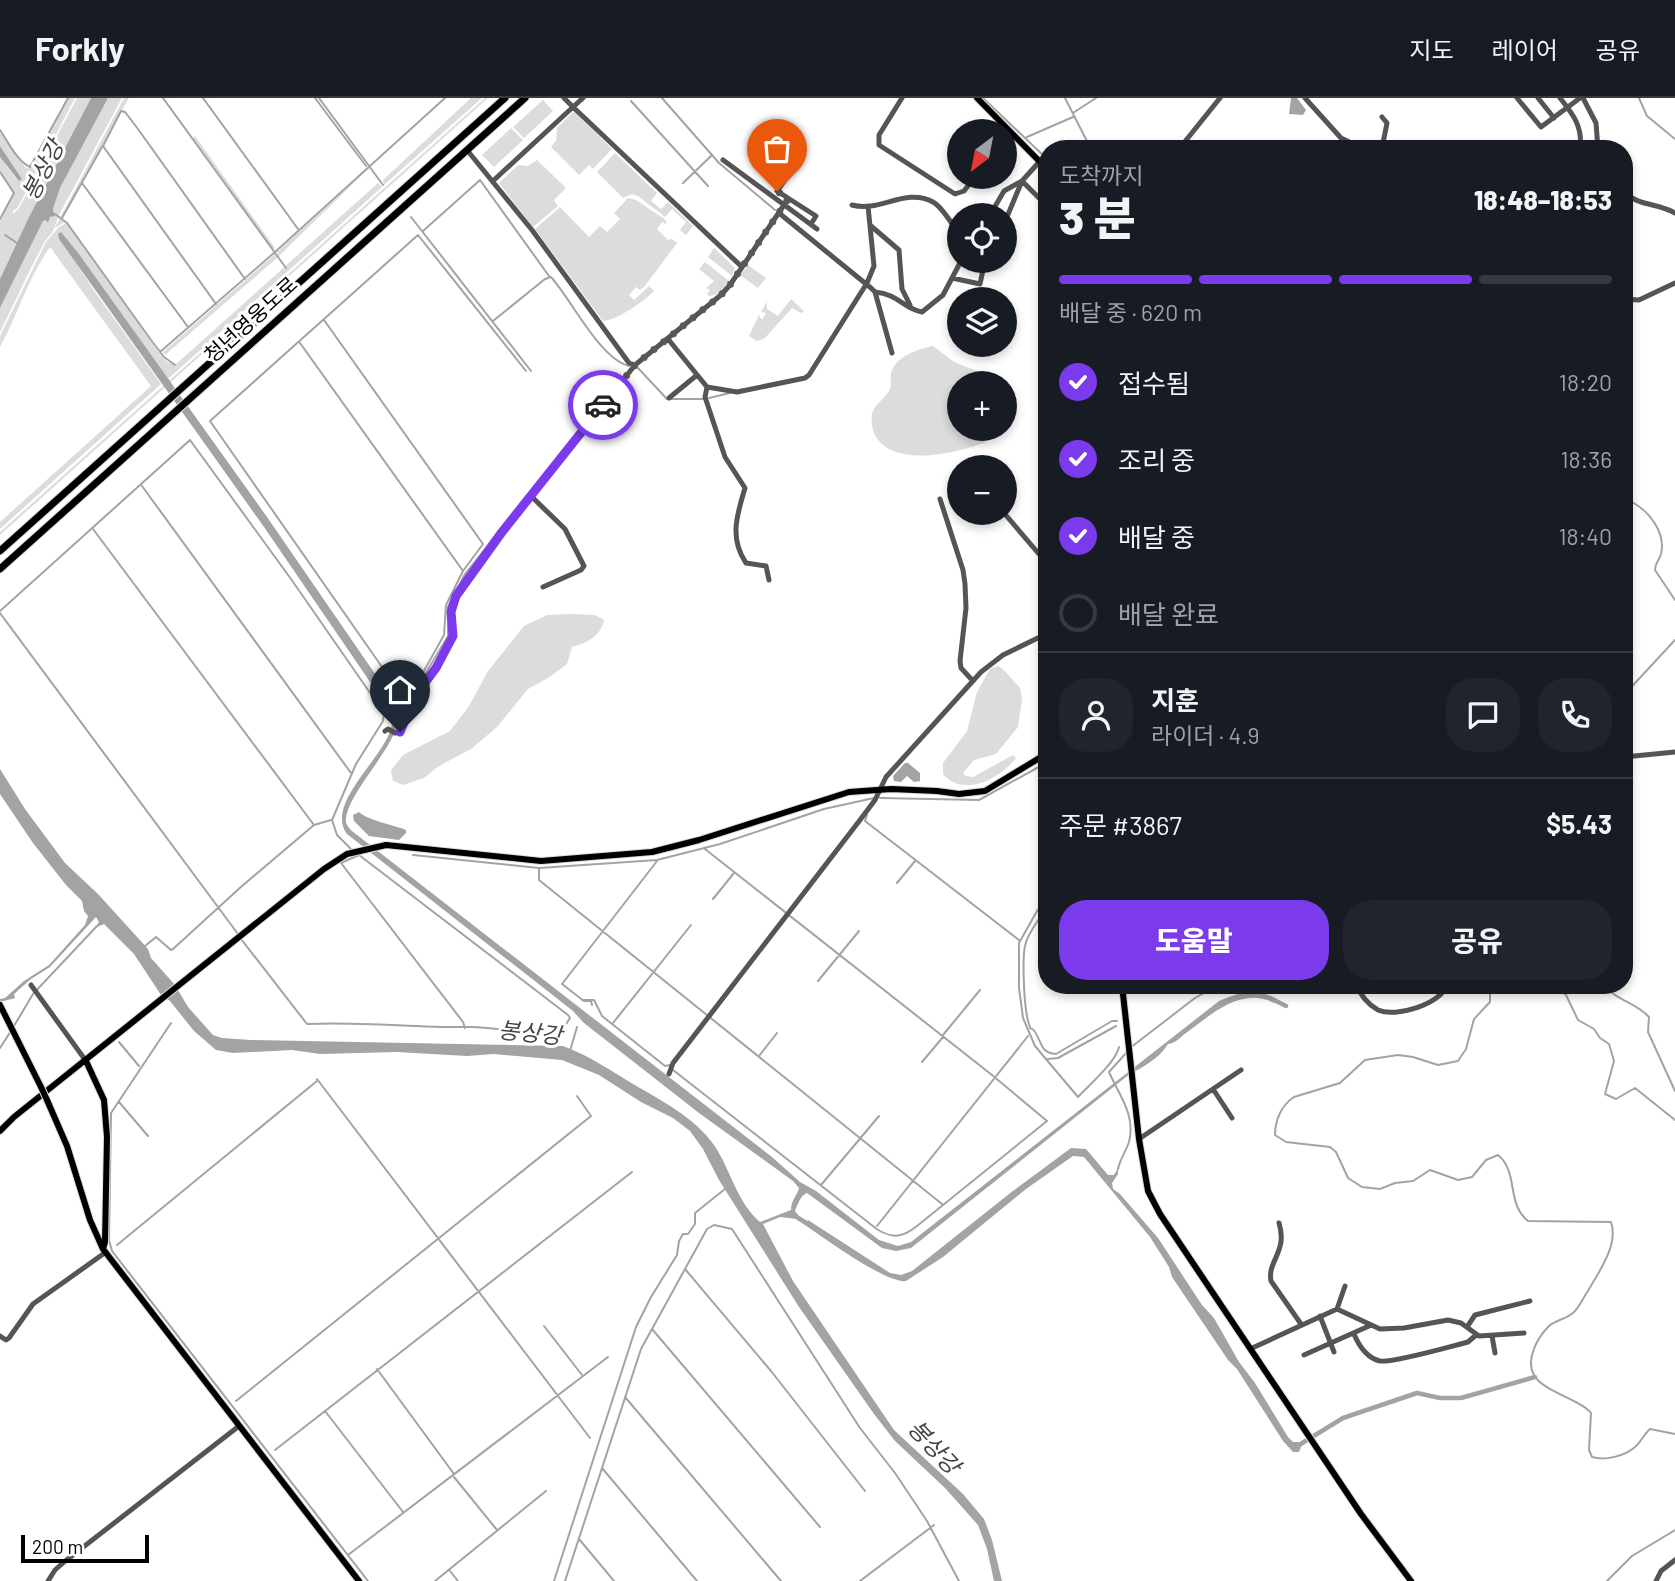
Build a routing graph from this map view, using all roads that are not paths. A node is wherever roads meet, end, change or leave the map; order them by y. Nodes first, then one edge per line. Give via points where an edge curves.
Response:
1 (505, 98) edge
2 (525, 98) edge
3 (564, 98) edge
4 (583, 98) edge
5 (902, 98) edge
6 (977, 98) edge
7 (1220, 98) edge
8 (1305, 98) edge
9 (1517, 98) edge
10 (1538, 98) edge
11 (1560, 98) edge
12 (1581, 98) edge
13 (573, 107) junction
14 (1568, 107) junction
15 (1382, 117) dead end
16 (1554, 118) junction
17 (1186, 140) edge
18 (1345, 140) edge
19 (1383, 140) edge
20 (1580, 140) edge
21 (1597, 140) edge
22 (467, 150) junction
23 (1038, 159) edge
24 (723, 160) dead end
25 (1038, 163) edge
26 (796, 165) dead end
27 (494, 180) junction
28 (1022, 181) junction
29 (947, 188) edge
30 (948, 189) edge
31 (966, 189) edge
32 (1038, 197) edge
33 (1633, 200) edge
34 (786, 202) junction
35 (997, 203) edge
36 (1013, 203) edge
37 (852, 205) dead end
38 (868, 206) junction
39 (779, 213) junction
40 (1675, 213) edge
41 (947, 219) edge
42 (871, 226) junction
43 (817, 229) dead end
44 (742, 267) junction
45 (955, 273) edge
46 (982, 273) edge
47 (953, 278) junction
48 (867, 283) junction
49 (1675, 283) edge
50 (875, 292) junction
51 (1633, 300) edge
52 (911, 307) junction
53 (668, 339) junction
54 (892, 353) dead end
55 (635, 365) junction
56 (697, 375) junction
57 (707, 387) junction
58 (669, 398) dead end
59 (531, 496) junction
60 (940, 499) dead end
61 (1014, 525) edge
62 (0, 551) edge
63 (1038, 553) edge
64 (0, 569) edge
65 (769, 580) dead end
66 (543, 587) dead end
67 (1038, 638) edge
68 (973, 681) junction
69 (386, 730) dead end
70 (1675, 752) edge
71 (1633, 756) edge
72 (1038, 759) edge
73 (877, 795) junction
74 (31, 985) dead end
75 (1123, 994) edge
76 (1361, 994) edge
77 (1441, 994) edge
78 (0, 1006) edge
79 (83, 1063) junction
80 (1241, 1070) dead end
81 (669, 1074) dead end
82 (1213, 1089) junction
83 (1232, 1118) dead end
84 (0, 1131) edge
85 (1139, 1139) junction
86 (1279, 1223) dead end
87 (104, 1251) junction
88 (1345, 1286) dead end
89 (1530, 1301) dead end
90 (1337, 1308) junction
91 (1320, 1316) junction
92 (1301, 1324) junction
93 (1369, 1326) junction
94 (1467, 1327) junction
95 (1524, 1333) dead end
96 (1354, 1334) junction
97 (1476, 1335) junction
98 (1492, 1336) junction
99 (1, 1339) edge
100 (1331, 1344) junction
101 (1250, 1349) junction
102 (1334, 1352) dead end
103 (1495, 1353) dead end
104 (1304, 1355) dead end
105 (239, 1426) junction
106 (1675, 1560) edge
107 (356, 1580) edge
108 (48, 1581) edge
109 (1411, 1581) edge
110 (1656, 1581) edge

1 - 62 highway, 청년영웅도로
2 - 22 highway, 청년영웅도로
3 - 13 street
4 - 13 street
5 - 29 street via 879,135 879,145
6 - 23 main road
7 - 17 street
8 - 18 street
9 - 16 street via 1538,125
10 - 16 street
11 - 14 street
12 - 14 street
12 - 21 street via 1596,123
13 - 27 street
13 - 44 street
14 - 16 street
14 - 20 street via 1581,131
15 - 19 street via 1387,123
22 - 27 street
22 - 64 highway, 청년영웅도로
24 - 34 street
25 - 28 street
26 - 34 street via 777,191
27 - 55 street via 629,363
28 - 32 street
28 - 35 street via 1004,191
28 - 36 street
30 - 31 street via 956,194
33 - 40 street
34 - 39 street
34 - 43 street via 816,216 811,224
37 - 38 street
38 - 41 street via 902,197 925,199 940,207
38 - 42 street
39 - 44 street
39 - 48 street
42 - 48 street via 875,258
42 - 52 street via 899,250 902,289
44 - 53 street via 721,295
45 - 47 street
46 - 47 street via 980,285
47 - 52 street via 943,295 922,312
48 - 50 street
48 - 57 street via 805,378 737,392
49 - 51 street
50 - 52 street via 887,293
50 - 54 street
53 - 55 street
53 - 56 street
55 - 59 street
56 - 57 street
56 - 58 street
57 - 65 street via 705,397 725,457 745,488 736,544 746,563 766,566
59 - 66 street via 565,529 584,566
59 - 69 street via 456,596 451,612 453,636 405,709 400,732
60 - 68 street via 963,570 966,608 960,662
61 - 63 street
67 - 68 street via 994,660
68 - 73 street via 886,777
70 - 71 street
72 - 73 main road via 999,784 974,793
73 - 79 main road via 849,792 699,840 636,854 541,861 386,845 347,854
73 - 81 street
74 - 79 street
75 - 85 main road
76 - 77 street via 1376,1009 1394,1012 1420,1007
78 - 87 main road, bridge via 67,1146
79 - 84 main road
79 - 87 main road via 104,1100
80 - 82 street
82 - 83 street
82 - 85 street
85 - 101 main road via 1148,1191 1160,1214
86 - 92 street via 1282,1243 1270,1275 1272,1286
87 - 99 street via 39,1298 9,1338
87 - 105 main road
88 - 90 street
89 - 94 street via 1475,1315
90 - 91 street
90 - 93 street
91 - 92 street
91 - 100 street
92 - 101 street
93 - 94 street via 1389,1330 1455,1320
93 - 96 street
94 - 97 street
95 - 98 street
96 - 97 street via 1360,1348 1382,1361 1468,1342
96 - 100 street
97 - 98 street
98 - 103 street
100 - 102 street
100 - 104 street
101 - 109 main road
105 - 107 main road
105 - 108 street via 64,1562
106 - 110 street

